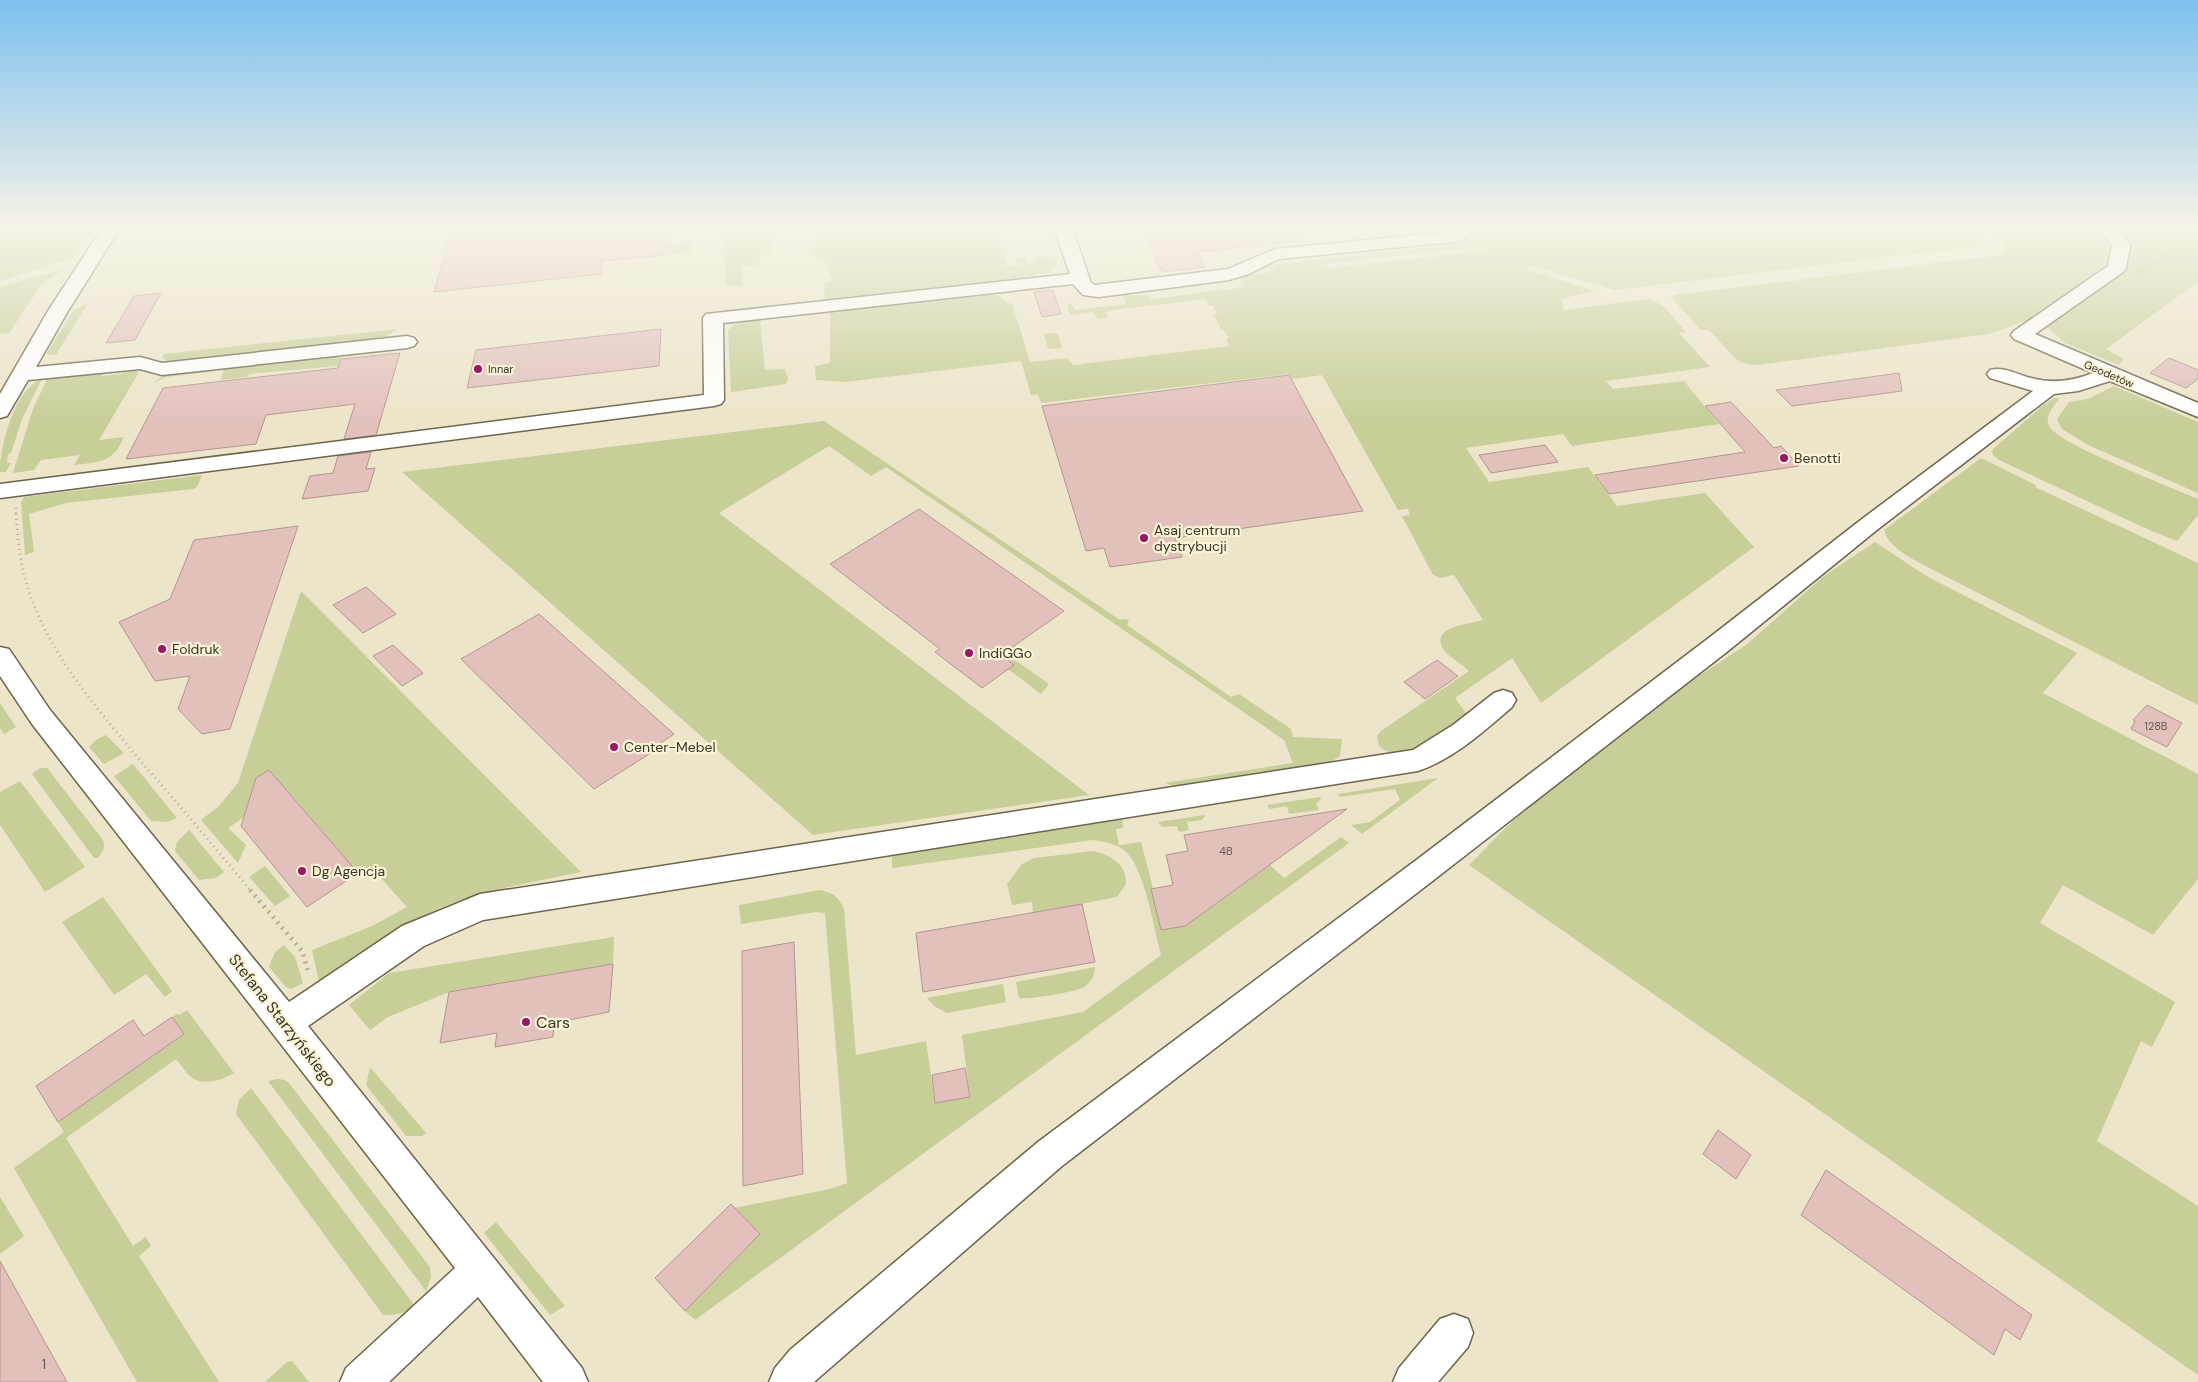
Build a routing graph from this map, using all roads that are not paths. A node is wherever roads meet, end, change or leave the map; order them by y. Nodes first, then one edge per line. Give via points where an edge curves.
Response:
1 (70, 292) edge
2 (948, 292) edge
3 (2082, 292) edge
4 (407, 342) dead end
5 (1997, 374) dead end
6 (2109, 374) junction
7 (21, 376) junction
8 (2048, 389) junction
9 (2198, 411) edge
10 (0, 412) edge
11 (9, 489) edge
12 (0, 656) edge
13 (1503, 700) dead end
14 (286, 1023) junction
15 (480, 1270) junction
16 (1454, 1333) dead end
17 (360, 1382) edge
18 (568, 1382) edge
19 (789, 1382) edge
20 (1413, 1382) edge

1 - 7 street
2 - 11 street via 714,318 714,400
3 - 6 street, Geodetów via 2021,335
4 - 7 street via 180,367 162,368 140,363
5 - 8 street
6 - 8 street via 2064,389
6 - 9 street, Geodetów
7 - 10 street
8 - 19 street via 1425,870 1050,1154 804,1364
12 - 14 street, Stefana Starzyńskiego via 41,717
13 - 14 street via 1465,732 1418,760 480,907 413,936
14 - 15 street, Stefana Starzyńskiego
15 - 17 street
15 - 18 street, Stefana Starzyńskiego
16 - 20 street

